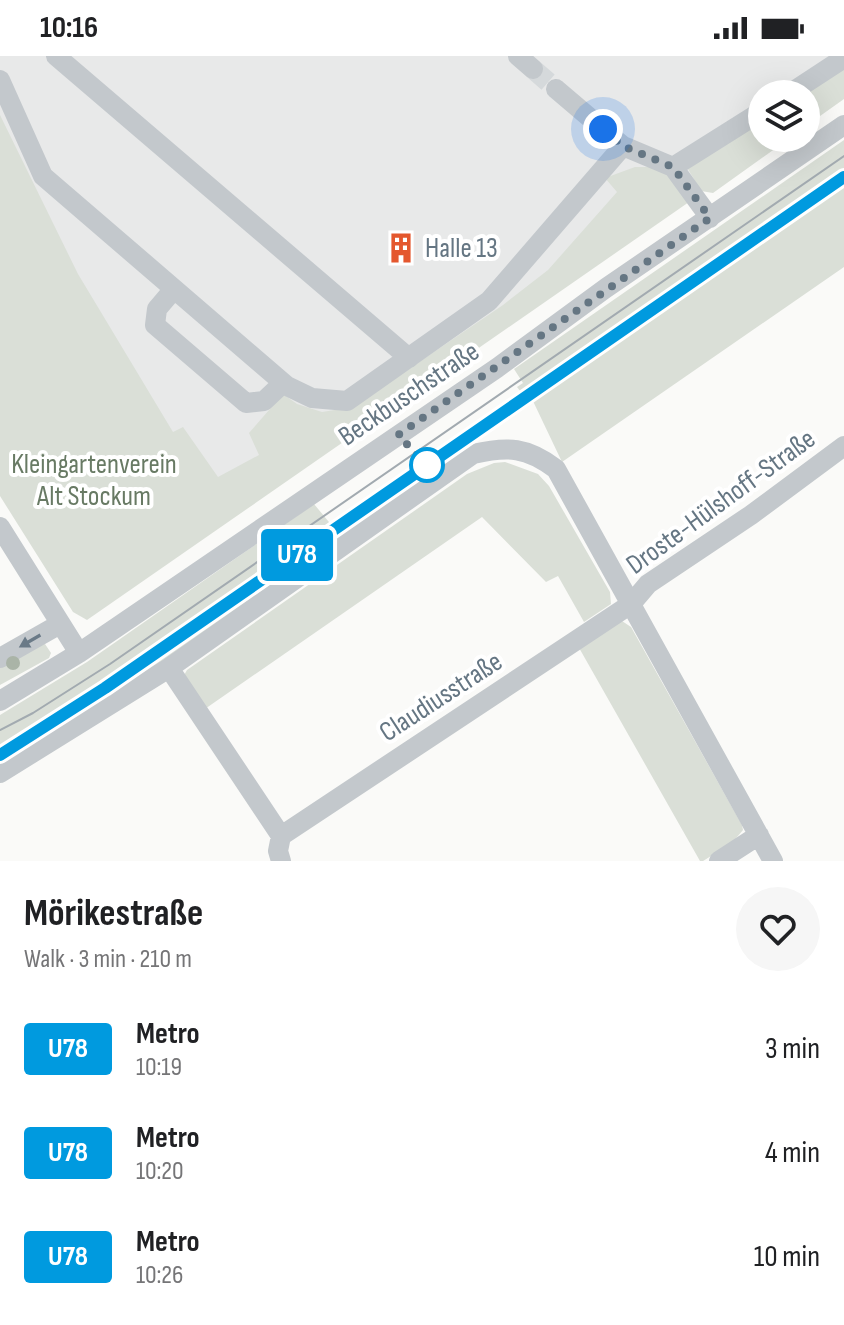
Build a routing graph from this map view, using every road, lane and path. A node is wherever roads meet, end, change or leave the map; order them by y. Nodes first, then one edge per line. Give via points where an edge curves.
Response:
1 (56, 56) edge
2 (844, 58) edge
3 (0, 80) edge
4 (810, 80) edge
5 (556, 89) tunnel mouth
6 (748, 120) edge
7 (844, 125) edge
8 (623, 146) junction
9 (673, 167) junction
10 (710, 218) junction
11 (174, 289) junction
12 (409, 358) junction
13 (283, 383) junction
14 (844, 446) edge
15 (0, 527) edge
16 (631, 604) junction
17 (60, 624) junction
18 (79, 653) junction
19 (0, 658) edge
20 (169, 668) junction
21 (0, 701) edge
22 (0, 773) edge
23 (759, 835) junction
24 (281, 836) junction
25 (281, 861) edge
26 (719, 861) edge
27 (773, 861) edge

1 - 12 street
2 - 4 street
3 - 11 street via 43,176
5 - 8 street
6 - 9 street
7 - 10 street, Beckbuschstraße
8 - 9 street
8 - 12 street via 489,301
9 - 10 street
10 - 18 street, Beckbuschstraße
11 - 13 street
11 - 13 street via 157,309 155,325 246,403 264,401
12 - 13 street via 347,401 312,398
14 - 16 street, Droste-Hülshoff-Straße via 648,584
15 - 17 street
16 - 20 street via 556,469 528,452 500,448 473,454
16 - 23 street
16 - 24 street, Claudiusstraße
17 - 18 street
17 -> 19 street
18 - 21 street, Beckbuschstraße
20 - 22 street
20 - 24 street
23 - 26 street
23 - 27 street
24 - 25 street

